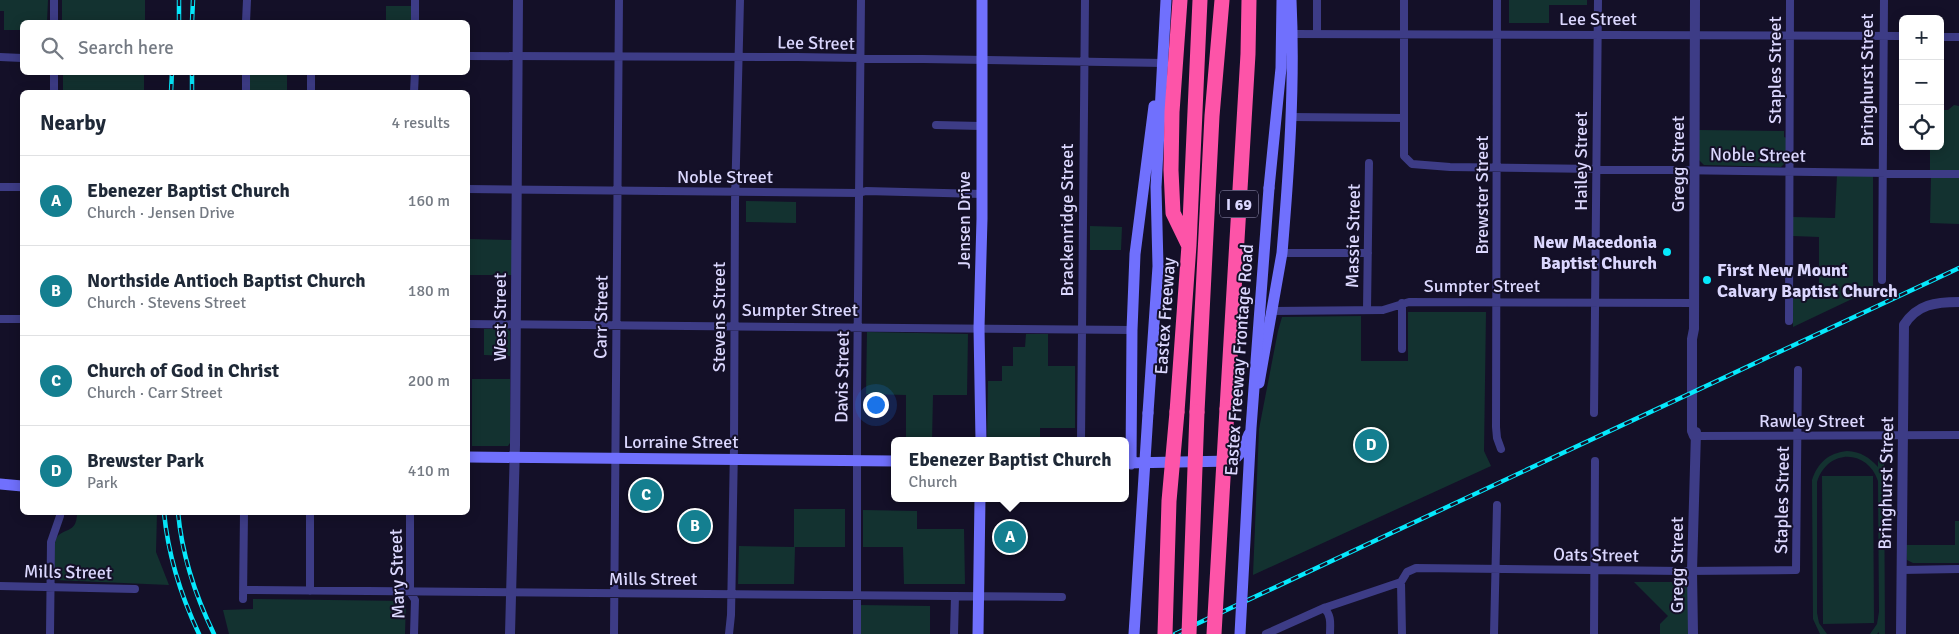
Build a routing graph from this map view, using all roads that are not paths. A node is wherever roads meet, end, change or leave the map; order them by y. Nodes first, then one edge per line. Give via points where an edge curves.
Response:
1 (54, 0) edge
2 (247, 0) edge
3 (415, 0) edge
4 (518, 0) edge
5 (619, 0) edge
6 (740, 0) edge
7 (861, 0) edge
8 (982, 0) edge
9 (1085, 0) edge
10 (1166, 0) edge
11 (1180, 0) edge
12 (1200, 0) edge
13 (1222, 0) edge
14 (1249, 0) edge
15 (1282, 0) edge
16 (1291, 0) edge
17 (1317, 0) edge
18 (1404, 0) edge
19 (1497, 0) edge
20 (1598, 0) edge
21 (1695, 0) edge
22 (1790, 0) edge
23 (1884, 0) edge
24 (54, 20) edge
25 (246, 20) edge
26 (415, 20) edge
27 (1317, 33) junction
28 (1293, 34) junction
29 (1404, 34) junction
30 (1497, 34) junction
31 (1597, 34) junction
32 (1695, 34) junction
33 (1790, 36) junction
34 (1884, 36) junction
35 (1899, 36) edge
36 (1944, 37) edge
37 (1959, 37) edge
38 (470, 56) edge
39 (517, 57) junction
40 (619, 57) junction
41 (739, 57) junction
42 (0, 58) edge
43 (20, 58) edge
44 (861, 58) junction
45 (982, 60) junction
46 (1083, 62) junction
47 (1163, 63) junction
48 (54, 75) edge
49 (246, 75) edge
50 (311, 75) edge
51 (414, 75) edge
52 (54, 90) edge
53 (246, 90) edge
54 (311, 90) edge
55 (414, 90) edge
56 (1290, 117) junction
57 (1404, 118) junction
58 (936, 125) dead end
59 (981, 126) junction
60 (1369, 163) dead end
61 (1498, 167) junction
62 (1596, 168) junction
63 (1695, 169) junction
64 (1790, 170) junction
65 (1883, 172) junction
66 (1959, 174) edge
67 (0, 187) edge
68 (20, 187) edge
69 (470, 190) edge
70 (517, 190) junction
71 (618, 191) junction
72 (735, 192) junction
73 (859, 193) junction
74 (982, 194) junction
75 (1189, 245) junction
76 (1282, 253) junction
77 (1368, 253) junction
78 (1882, 280) dead end
79 (1497, 302) junction
80 (1595, 302) junction
81 (1959, 302) edge
82 (1402, 303) junction
83 (1694, 303) junction
84 (1368, 310) junction
85 (1272, 311) junction
86 (0, 319) edge
87 (20, 319) edge
88 (1789, 320) dead end
89 (470, 324) edge
90 (517, 324) junction
91 (616, 325) junction
92 (734, 326) junction
93 (858, 327) junction
94 (979, 328) junction
95 (1082, 329) junction
96 (1132, 330) junction
97 (1402, 348) dead end
98 (1798, 370) dead end
99 (1594, 413) dead end
100 (1959, 435) edge
101 (1694, 436) junction
102 (1903, 436) junction
103 (981, 437) edge
104 (1081, 437) edge
105 (1129, 437) edge
106 (1798, 437) junction
107 (1501, 449) dead end
108 (470, 457) edge
109 (514, 457) junction
110 (615, 460) junction
111 (734, 460) junction
112 (856, 461) junction
113 (1595, 461) dead end
114 (891, 462) edge
115 (1129, 464) edge
116 (0, 484) edge
117 (20, 486) edge
118 (980, 502) edge
119 (1497, 505) dead end
120 (244, 515) edge
121 (310, 515) edge
122 (410, 515) edge
123 (60, 516) dead end
124 (1496, 569) junction
125 (1959, 569) edge
126 (1594, 570) junction
127 (1796, 570) joint
128 (1901, 570) junction
129 (1692, 571) junction
130 (1401, 582) junction
131 (0, 586) edge
132 (50, 587) junction
133 (136, 589) dead end
134 (243, 590) junction
135 (310, 591) junction
136 (410, 592) junction
137 (511, 592) junction
138 (614, 593) junction
139 (732, 594) junction
140 (857, 596) junction
141 (955, 596) junction
142 (978, 597) junction
143 (1062, 597) dead end
144 (243, 599) dead end
145 (1324, 608) junction
146 (50, 634) edge
147 (414, 634) edge
148 (510, 634) edge
149 (614, 634) edge
150 (728, 634) edge
151 (857, 634) edge
152 (954, 634) edge
153 (978, 634) edge
154 (1134, 634) edge
155 (1164, 634) edge
156 (1189, 634) edge
157 (1214, 634) edge
158 (1240, 634) edge
159 (1266, 634) edge
160 (1330, 634) edge
161 (1402, 634) edge
162 (1494, 634) edge
163 (1594, 634) edge
164 (1693, 634) edge
165 (1901, 634) edge

1 - 24 street
2 - 25 street
3 - 26 street
4 - 39 street, West Street
5 - 40 street, Carr Street
6 - 41 street, Stevens Street
7 - 44 street, Davis Street
8 - 45 main road, Jensen Drive
9 - 46 street, Brackenridge Street
10 - 47 main road
11 - 75 highway via 1172,112 1173,213
12 - 75 highway, Eastex Freeway
13 - 156 highway, bridge via 1212,116
14 - 157 highway, I 69, bridge
15 - 158 main road, Eastex Freeway Frontage Road, bridge via 1281,68 1251,428
16 - 28 main road
17 - 27 street
18 - 29 street
19 - 30 street, Brewster Street
20 - 31 street, Hailey Street
21 - 32 street, Gregg Street
22 - 33 street, Staples Street
23 - 34 street, Bringhurst Street
27 - 28 street, Lee Street
27 - 29 street, Lee Street
28 - 56 main road
29 - 30 street, Lee Street
29 - 57 street
30 - 31 street, Lee Street
30 - 61 street, Brewster Street
31 - 32 street, Lee Street
31 - 62 street, Hailey Street
32 - 33 street, Lee Street
32 - 63 street, Gregg Street
33 - 34 street, Lee Street
33 - 64 street, Staples Street
34 - 35 street, Lee Street
34 - 65 street, Bringhurst Street
36 - 37 street
38 - 39 street, Lee Street
39 - 40 street, Lee Street
39 - 70 street, West Street
40 - 41 street, Lee Street
40 - 71 street, Carr Street
41 - 44 street, Lee Street
41 - 72 street, Stevens Street
42 - 43 street
44 - 45 street, Lee Street
44 - 73 street, Davis Street
45 - 46 street, Lee Street
45 - 59 main road, Jensen Drive
46 - 47 street, Lee Street
46 - 95 street, Brackenridge Street
47 - 96 main road via 1157,77 1139,216
47 - 154 main road, bridge via 1156,187 1158,266
48 - 52 street
49 - 53 street
50 - 54 street
51 - 55 street
56 - 57 street
56 - 76 main road
57 - 61 street, Noble Street via 1404,149 1407,160 1412,164
58 - 59 street
59 - 74 main road, Jensen Drive
60 - 77 street, Massie Street
61 - 62 street, Noble Street
61 - 79 street, Brewster Street
62 - 63 street, Noble Street
62 - 80 street, Hailey Street
63 - 64 street, Noble Street
63 - 83 street, Gregg Street
64 - 65 street, Noble Street
64 - 88 street, Staples Street
65 - 66 street, Noble Street
65 - 78 street, Bringhurst Street
67 - 68 street
69 - 70 street, Noble Street
70 - 71 street, Noble Street
70 - 90 street, West Street
71 - 72 street, Noble Street
71 - 91 street, Carr Street
72 - 73 street, Noble Street
72 - 92 street, Stevens Street
73 - 74 street, Noble Street
73 - 93 street, Davis Street
74 - 94 main road, Jensen Drive
75 - 155 highway, Eastex Freeway, bridge via 1169,501
76 - 77 street
76 - 85 main road
77 - 84 street, Massie Street
79 - 80 street, Sumpter Street
79 - 82 street, Sumpter Street
79 - 107 street, Brewster Street via 1496,432
80 - 83 street, Sumpter Street
80 - 99 street, Hailey Street
81 - 102 street, Bringhurst Street via 1932,303 1908,320 1903,332
82 - 84 street, Sumpter Street via 1383,310
82 - 97 street
83 - 101 street, Gregg Street
84 - 85 street, Sumpter Street
85 - 115 main road via 1249,436 1237,458 1233,461
86 - 87 street
89 - 90 street, Sumpter Street
90 - 91 street, Sumpter Street
90 - 109 street, West Street
91 - 92 street, Sumpter Street
91 - 110 street, Carr Street
92 - 93 street, Sumpter Street
92 - 111 street, Stevens Street
93 - 94 street, Sumpter Street
93 - 112 street, Davis Street
94 - 95 street, Sumpter Street
94 - 103 main road, Jensen Drive
95 - 96 street, Sumpter Street
95 - 104 street, Brackenridge Street
96 - 105 main road
98 - 106 street, Staples Street
100 - 102 street, Rawley Street
101 - 106 street, Rawley Street
101 - 129 street, Gregg Street
102 - 106 street, Rawley Street
102 - 128 street, Bringhurst Street
106 - 127 street, Staples Street
108 - 109 main road, Lorraine Street
109 - 110 main road, Lorraine Street
109 - 137 street, West Street
110 - 111 main road, Lorraine Street
110 - 138 street, Carr Street
111 - 112 main road, Lorraine Street
111 - 139 street, Stevens Street
112 - 114 main road, Lorraine Street
112 - 140 street, Davis Street
113 - 126 street
116 - 117 main road
118 - 142 main road
119 - 124 street
120 - 134 street
121 - 135 street
122 - 136 street, Mary Street
123 - 132 street via 51,542
124 - 126 street, Oats Street
124 - 130 street, Oats Street via 1416,568 1407,572
124 - 162 street
125 - 128 street
126 - 129 street, Oats Street
126 - 163 street
127 - 129 street, Oats Street
128 - 165 street, Bringhurst Street
129 - 164 street, Gregg Street
130 - 145 street, Oats Street
130 - 161 street
131 - 132 street, Mills Street
132 - 133 street, Mills Street
132 - 146 street
134 - 135 street, Mills Street
134 - 144 street
135 - 136 street, Mills Street
136 - 137 street, Mills Street
136 - 147 street, Mary Street via 415,600
137 - 138 street, Mills Street
137 - 148 street, West Street
138 - 139 street, Mills Street
138 - 149 street, Carr Street
139 - 140 street, Mills Street
139 - 150 street, Stevens Street
140 - 141 street, Mills Street
140 - 151 street, Davis Street
141 - 142 street, Mills Street
141 - 152 street
142 - 143 street, Mills Street
142 - 153 main road
145 - 159 street, Oats Street
145 - 160 street via 1330,618

